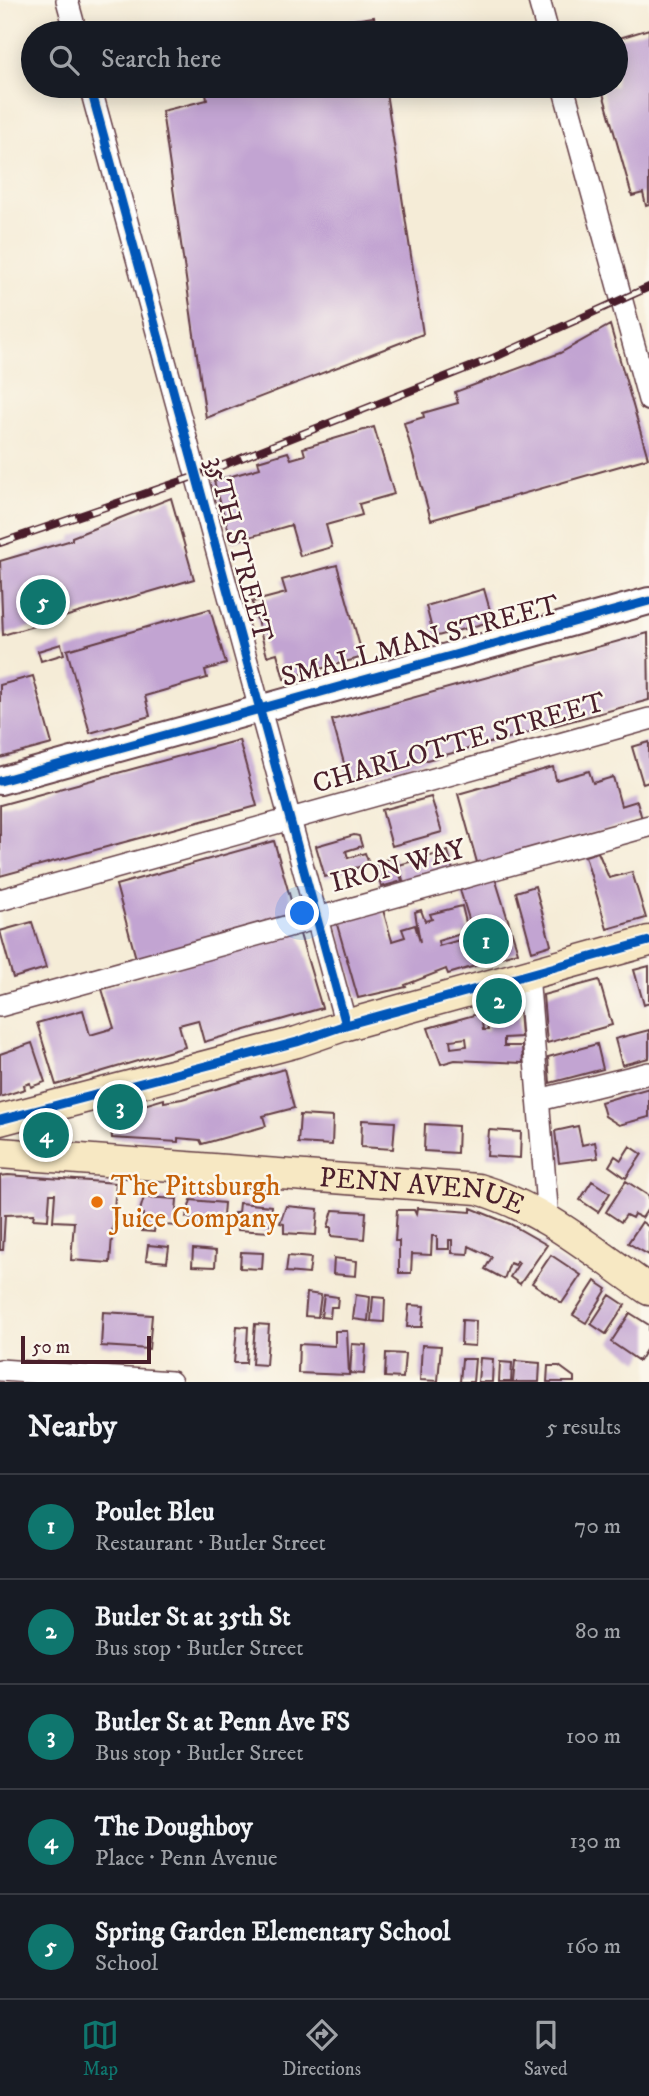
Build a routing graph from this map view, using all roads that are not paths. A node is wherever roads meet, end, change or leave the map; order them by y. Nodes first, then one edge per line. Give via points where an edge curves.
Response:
1 (67, 0) edge
2 (539, 0) edge
3 (73, 21) edge
4 (545, 21) edge
5 (93, 98) edge
6 (566, 98) edge
7 (649, 400) edge
8 (649, 601) edge
9 (259, 709) junction
10 (649, 719) edge
11 (0, 781) edge
12 (290, 819) junction
13 (649, 826) edge
14 (0, 900) edge
15 (317, 917) junction
16 (649, 941) edge
17 (528, 974) junction
18 (0, 1006) edge
19 (346, 1024) junction
20 (649, 1073) edge
21 (539, 1100) junction
22 (0, 1120) edge
23 (0, 1153) edge
24 (548, 1219) junction
25 (649, 1290) edge
26 (0, 1370) edge
27 (171, 1382) edge

1 - 3 street
2 - 4 street
5 - 9 street, 35TH STREET
6 - 7 street
8 - 9 street, SMALLMAN STREET
9 - 11 street, SMALLMAN STREET
9 - 12 street, 35TH STREET
10 - 12 street, CHARLOTTE STREET
12 - 14 street, CHARLOTTE STREET
12 - 15 street, 35TH STREET
13 - 15 street, IRON WAY
15 - 18 street, IRON WAY
15 - 19 street, 35TH STREET
16 - 17 main road
17 - 19 main road
17 - 21 street
19 - 22 main road via 297,1042
20 - 21 street
21 - 24 street
23 - 24 main road, PENN AVENUE via 478,1189 514,1200
24 - 25 main road, PENN AVENUE
26 - 27 street

